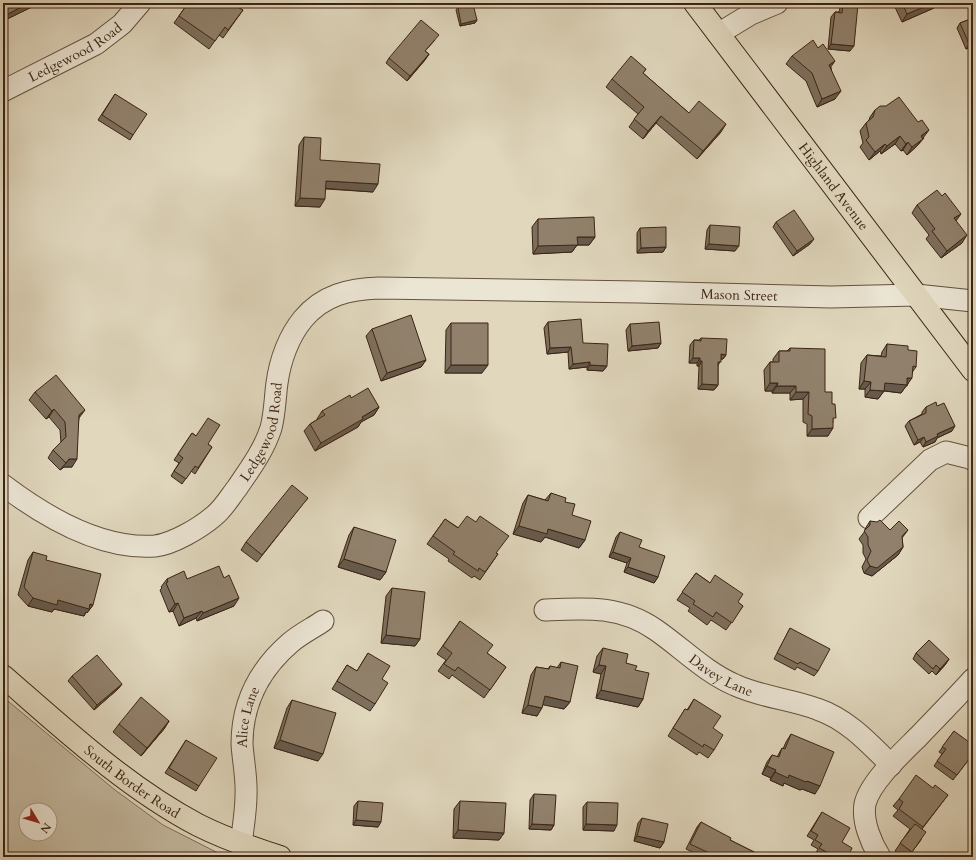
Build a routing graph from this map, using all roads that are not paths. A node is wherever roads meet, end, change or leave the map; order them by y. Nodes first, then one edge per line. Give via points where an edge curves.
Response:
1 (140, 3) edge
2 (695, 3) edge
3 (777, 3) edge
4 (718, 34) junction
5 (3, 91) edge
6 (505, 291) joint
7 (916, 295) junction
8 (973, 301) edge
9 (973, 370) edge
10 (973, 460) edge
11 (3, 485) edge
12 (869, 518) dead end
13 (544, 610) dead end
14 (323, 621) dead end
15 (3, 676) edge
16 (973, 679) edge
17 (892, 765) junction
18 (241, 844) junction
19 (280, 857) edge
20 (880, 857) edge

1 - 5 street, Ledgewood Road via 122,24 96,44
2 - 4 main road, Highland Avenue
3 - 4 street via 747,16
4 - 7 main road, Highland Avenue
6 - 7 street, Mason Street via 838,297
6 - 11 street, Ledgewood Road via 367,289 335,295 312,310 294,332 283,356 271,427 260,452 227,502 214,516 174,540 156,546 101,540 59,522
7 - 8 street, Mason Street
7 - 9 main road, Highland Avenue
10 - 12 street via 946,452 930,460
13 - 17 street, Davey Lane via 590,608 620,613 638,620 655,629 701,666 735,685 832,715 852,728
14 - 18 street, Alice Lane via 281,651 263,672 252,693 243,730 246,795
15 - 18 main road, South Border Road via 103,760 153,798 199,825
16 - 17 street
17 - 20 street via 874,786 866,804 868,827
18 - 19 main road, South Border Road

